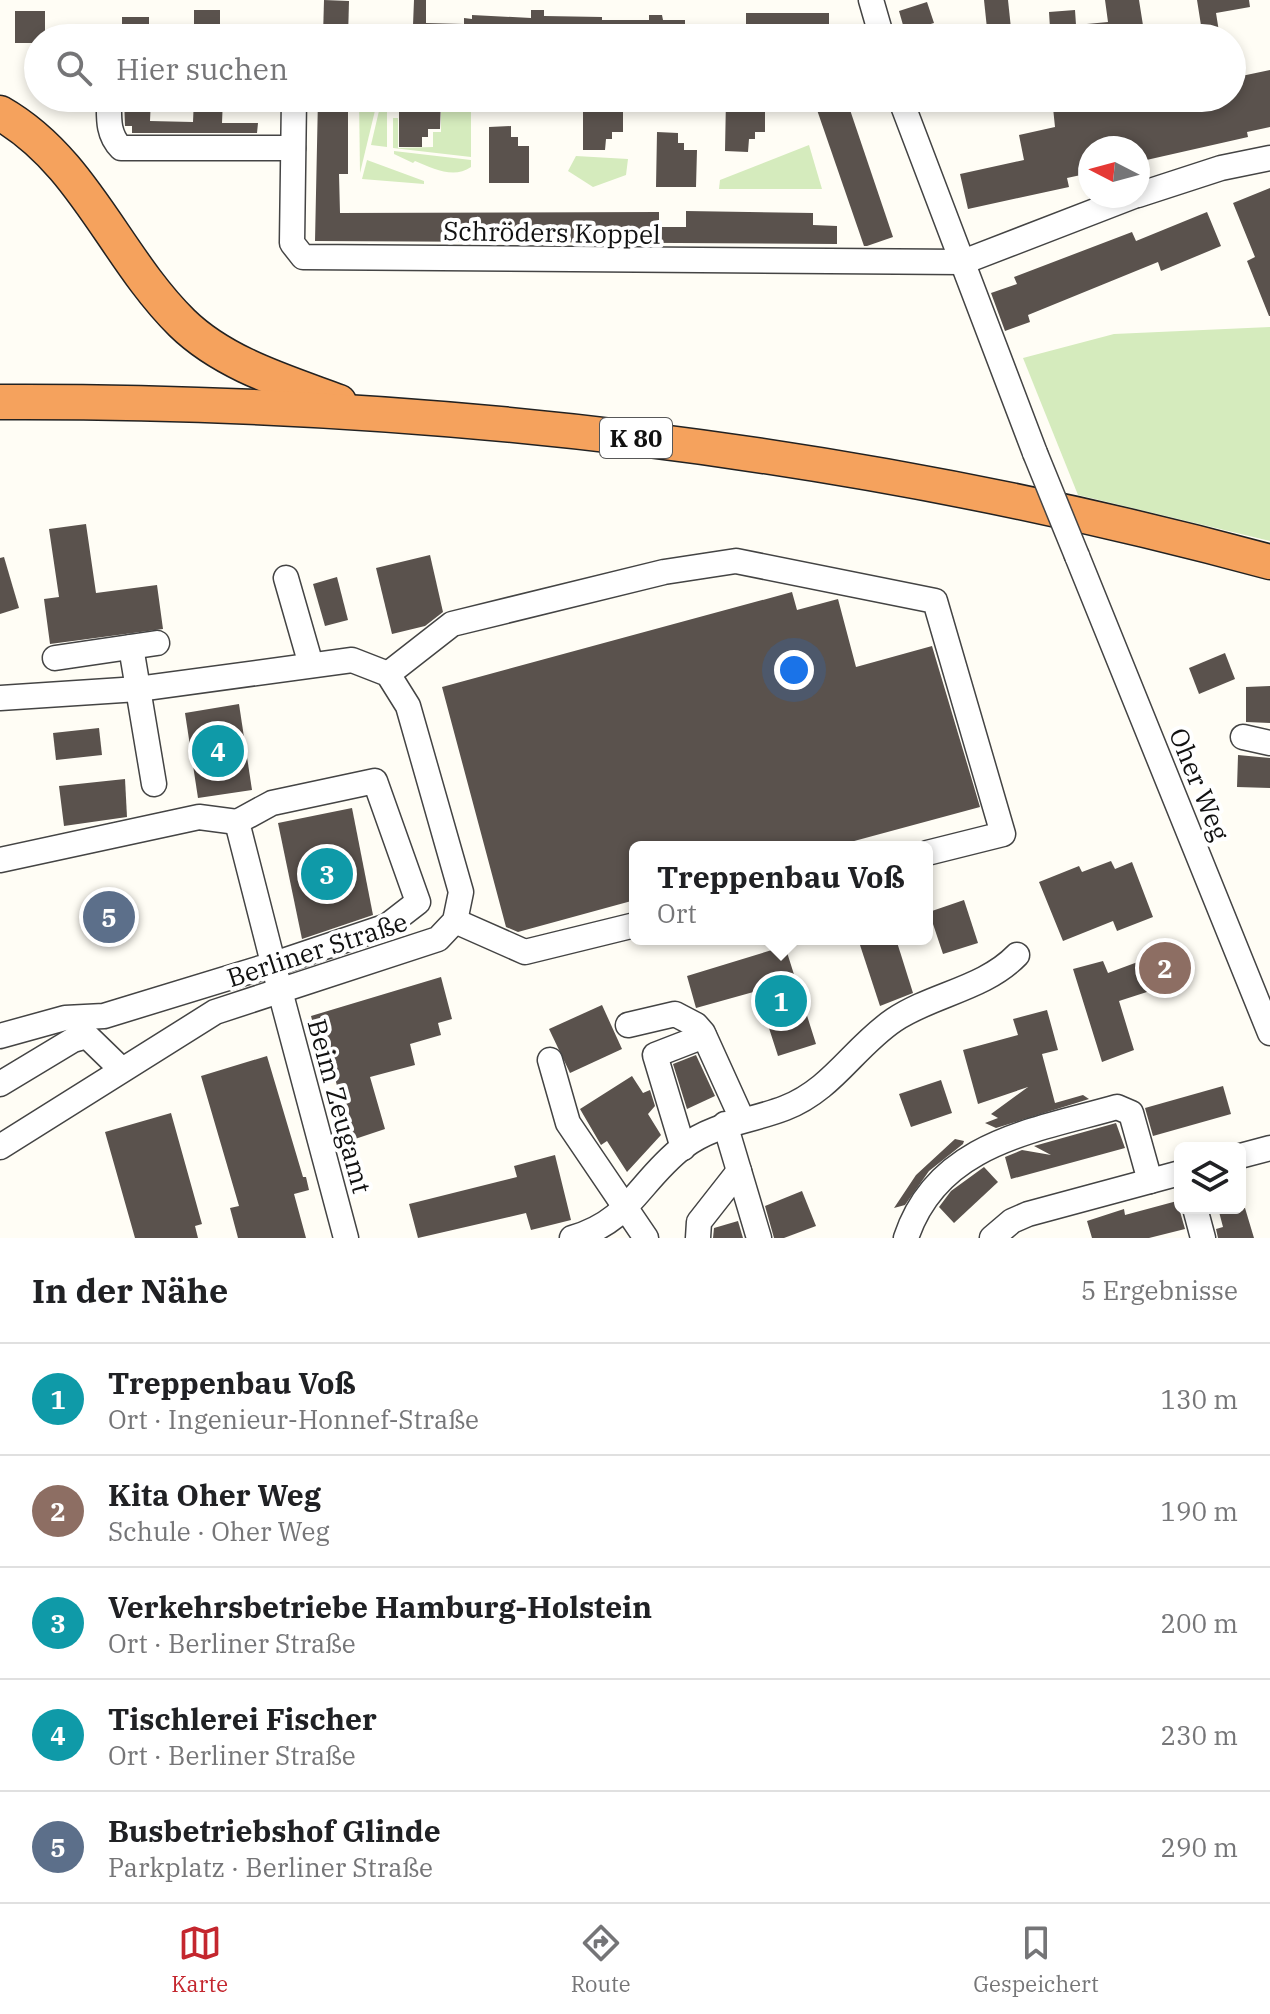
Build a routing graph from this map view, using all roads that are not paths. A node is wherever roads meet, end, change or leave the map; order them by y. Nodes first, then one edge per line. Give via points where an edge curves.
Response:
1 (871, 0) edge
2 (878, 24) edge
3 (109, 112) edge
4 (294, 112) edge
5 (905, 112) edge
6 (0, 113) edge
7 (293, 148) junction
8 (1270, 158) edge
9 (1150, 191) edge
10 (1102, 208) edge
11 (963, 262) junction
12 (0, 402) edge
13 (369, 414) junction
14 (1270, 562) edge
15 (286, 578) dead end
16 (157, 643) dead end
17 (131, 647) junction
18 (55, 658) dead end
19 (311, 665) junction
20 (388, 674) junction
21 (138, 689) junction
22 (0, 698) edge
23 (1243, 737) dead end
24 (1270, 743) edge
25 (154, 784) dead end
26 (237, 822) junction
27 (933, 852) edge
28 (0, 860) edge
29 (455, 921) junction
30 (629, 926) edge
31 (1017, 955) dead end
32 (274, 964) junction
33 (280, 989) junction
34 (628, 1025) dead end
35 (1270, 1033) edge
36 (0, 1036) edge
37 (704, 1036) junction
38 (550, 1060) dead end
39 (121, 1069) junction
40 (0, 1084) edge
41 (44, 1117) junction
42 (734, 1122) junction
43 (0, 1128) edge
44 (0, 1147) edge
45 (683, 1148) junction
46 (1270, 1148) edge
47 (1246, 1154) edge
48 (739, 1171) junction
49 (1174, 1175) edge
50 (1150, 1181) junction
51 (626, 1210) junction
52 (1197, 1214) edge
53 (346, 1238) edge
54 (572, 1238) edge
55 (646, 1238) edge
56 (698, 1238) edge
57 (759, 1238) edge
58 (906, 1238) edge
59 (992, 1238) edge
60 (1203, 1238) edge

1 - 2 street
3 - 7 street via 113,140 121,148
4 - 7 street, Schröders Koppel
5 - 11 street
6 - 13 highway via 25,129 83,188 134,268 184,325 241,363
7 - 11 street, Schröders Koppel via 292,243 303,257
8 - 9 street
10 - 11 street
11 - 35 street, Oher Weg, bridge
12 - 13 highway, K 80
13 - 14 highway, K 80 via 602,434 816,464 1003,499
15 - 19 street
16 - 17 street
17 - 18 street
17 - 21 street
19 - 20 street via 352,660
19 - 21 street
20 - 27 street via 452,624 664,572 736,561 935,601 1003,834
20 - 29 street via 408,706 461,892
21 - 22 street
21 - 25 street
23 - 24 street
26 - 28 street via 199,817
26 - 32 street, Beim Zeugamt
26 - 32 street via 272,803 375,781 418,902 387,926
29 - 30 street via 525,952
29 - 33 street, Berliner Straße via 438,939
31 - 42 street via 1000,972 893,1020 824,1087 785,1108
32 - 33 street, Beim Zeugamt
32 - 36 street via 104,1016 65,1018
33 - 39 street, Berliner Straße via 215,1012
33 - 53 street, Beim Zeugamt
34 - 37 street via 675,1014
37 - 42 street
37 - 45 street via 655,1055
38 - 51 street via 568,1123
39 - 40 street via 87,1036
39 - 41 street, Berliner Straße
41 - 43 street, Berliner Straße
41 - 44 street, Berliner Straße
42 - 45 street
42 - 48 street
45 - 51 street via 649,1177
46 - 47 street
48 - 56 street via 699,1222
48 - 57 street
49 - 50 street
50 - 58 street via 1131,1113 1117,1107 1009,1137 969,1155 929,1193
50 - 59 street via 1020,1217
51 - 54 street
51 - 55 street
52 - 60 street

